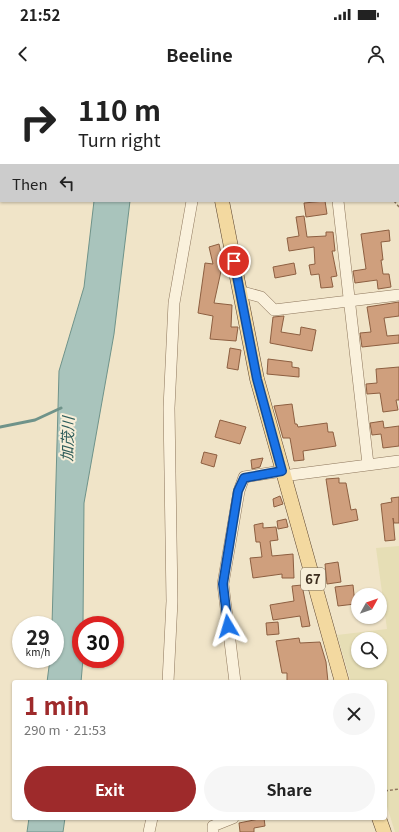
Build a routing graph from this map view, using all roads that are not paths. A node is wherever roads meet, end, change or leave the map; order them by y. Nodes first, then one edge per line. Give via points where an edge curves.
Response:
1 (192, 202) edge
2 (222, 202) edge
3 (338, 202) edge
4 (239, 291) junction
5 (399, 295) edge
6 (348, 300) junction
7 (399, 461) edge
8 (368, 464) junction
9 (282, 473) junction
10 (168, 680) edge
11 (235, 680) edge
12 (341, 680) edge
13 (152, 820) edge
14 (228, 820) edge
15 (380, 820) edge
16 (149, 832) edge
17 (213, 832) edge
18 (384, 832) edge

1 - 10 street via 174,303 169,408 172,602
2 - 4 main road, 67
3 - 6 street
4 - 6 street via 261,297 274,310
4 - 9 main road, 67 via 257,379
5 - 6 street
6 - 8 street
7 - 8 street
8 - 9 street
9 - 11 street via 244,478 238,491 223,584
9 - 12 main road, 67
13 - 16 street
14 - 17 street via 212,826
15 - 18 main road

